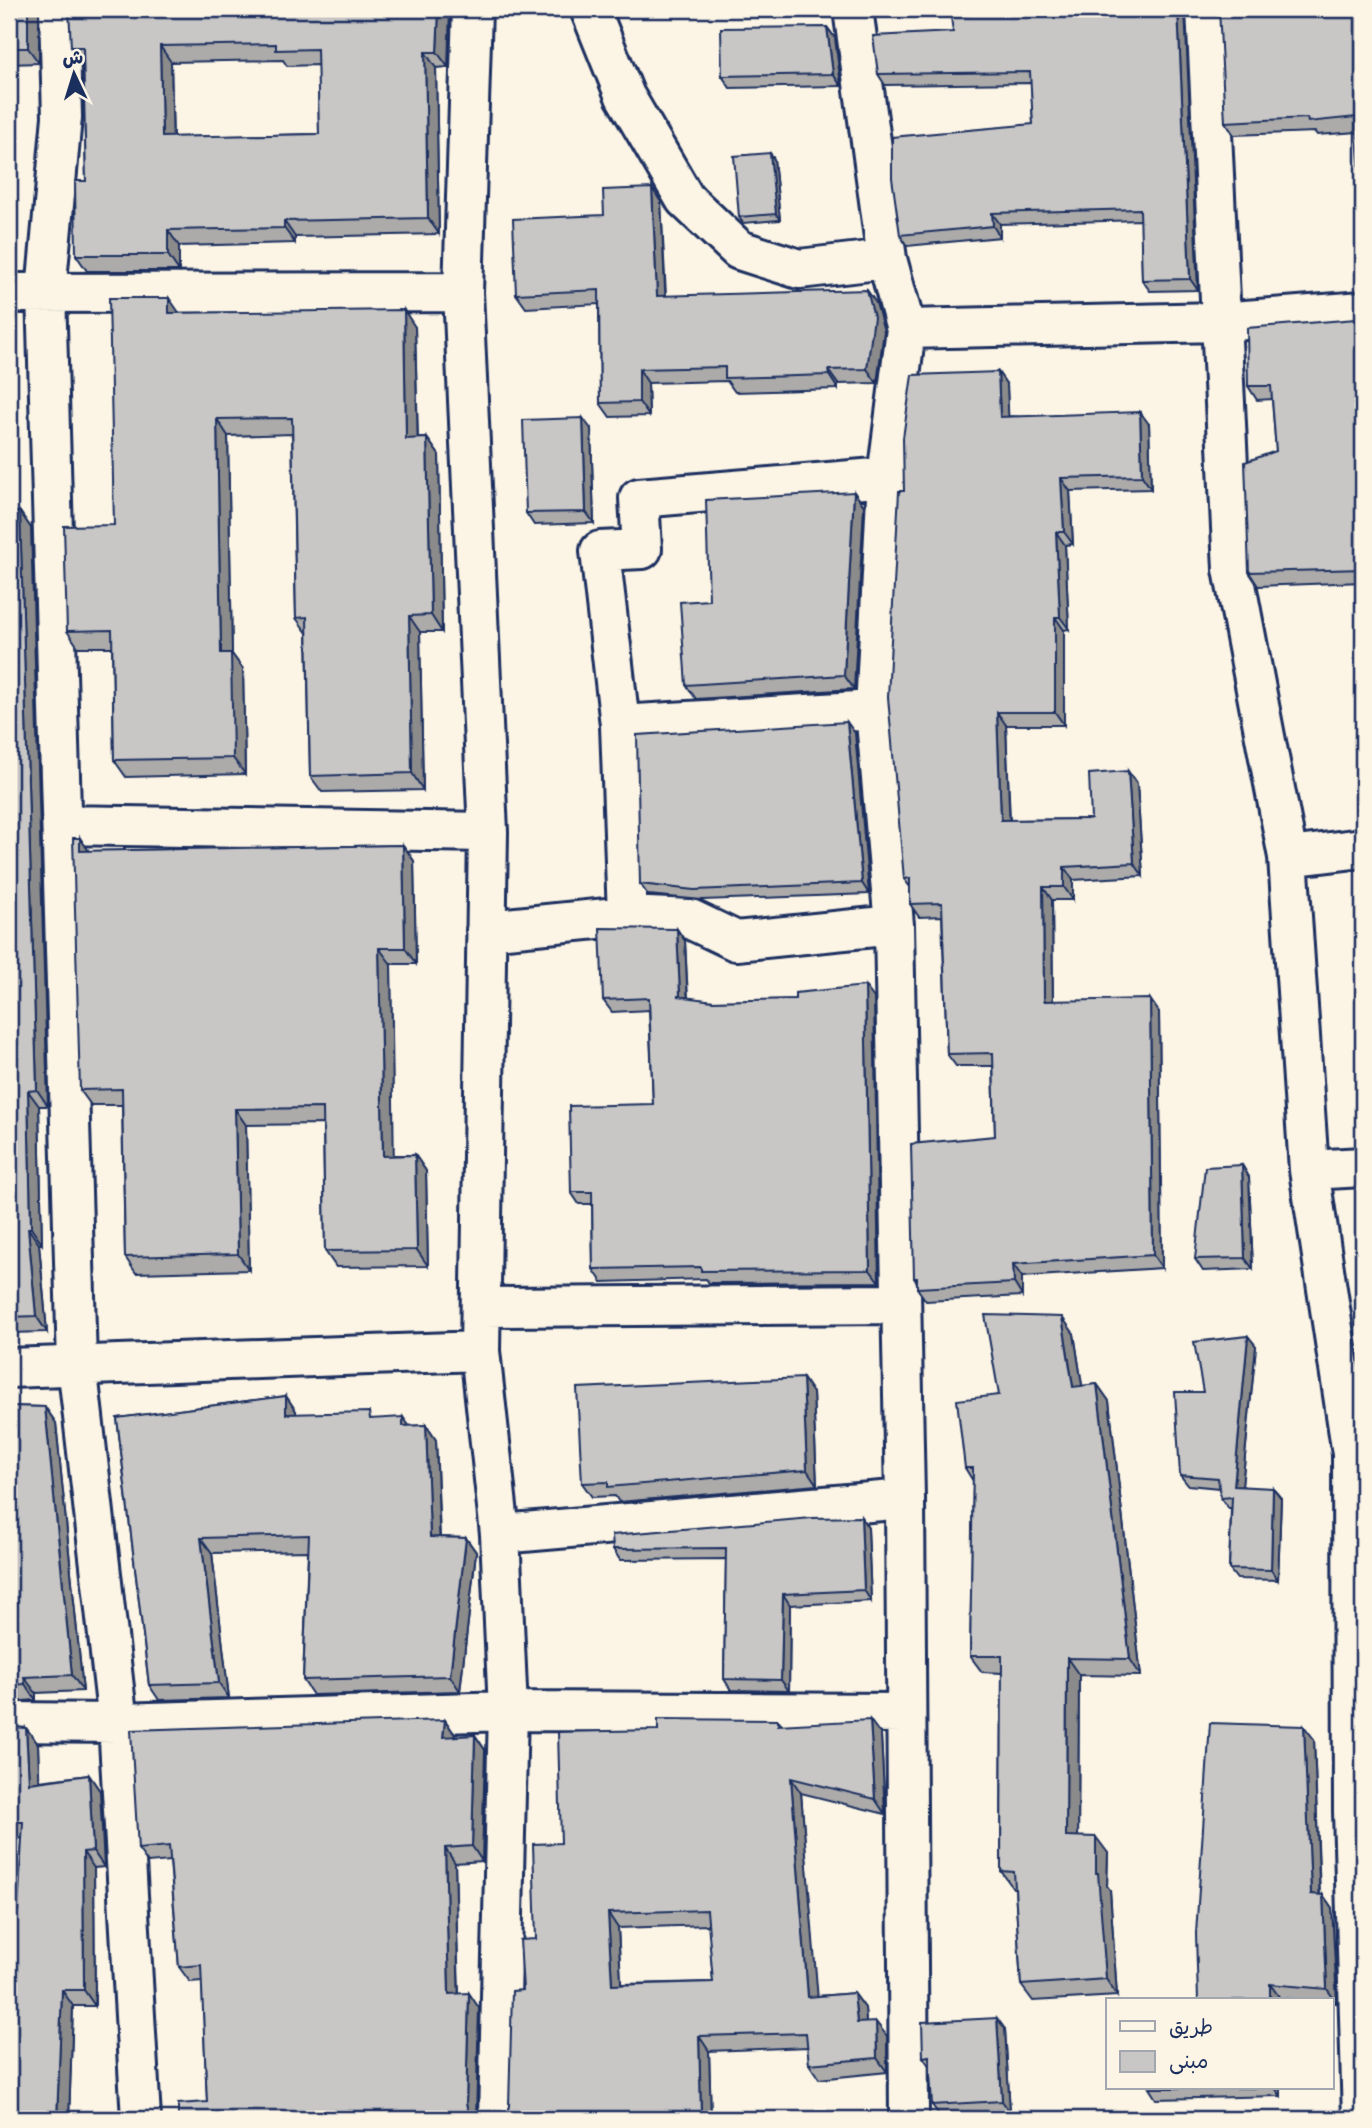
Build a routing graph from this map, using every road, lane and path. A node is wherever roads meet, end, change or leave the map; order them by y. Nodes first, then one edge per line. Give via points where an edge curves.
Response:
1 (59, 9) edge
2 (472, 9) edge
3 (590, 9) edge
4 (853, 9) edge
5 (1206, 9) edge
6 (887, 259) junction
7 (46, 292) junction
8 (463, 292) junction
9 (9, 293) edge
10 (1363, 311) edge
11 (1219, 322) junction
12 (906, 329) junction
13 (887, 477) junction
14 (875, 710) junction
15 (620, 725) junction
16 (62, 824) junction
17 (488, 832) junction
18 (1363, 848) edge
19 (1288, 857) junction
20 (627, 916) junction
21 (894, 925) junction
22 (486, 930) junction
23 (1363, 1167) edge
24 (1308, 1170) junction
25 (899, 1304) junction
26 (483, 1307) junction
27 (480, 1351) junction
28 (78, 1364) junction
29 (9, 1368) edge
30 (1357, 1454) edge
31 (905, 1499) junction
32 (500, 1534) junction
33 (1358, 1588) edge
34 (508, 1711) junction
35 (906, 1713) junction
36 (9, 1722) edge
37 (118, 1723) junction
38 (1358, 1811) edge
39 (1362, 2029) edge
40 (141, 2119) edge
41 (498, 2119) edge
42 (909, 2119) edge
43 (1362, 2119) edge

1 - 7 street via 62,117
2 - 8 street
3 - 6 street via 625,96 685,199 739,250 799,269
4 - 6 street
5 - 11 street
6 - 12 street
7 - 8 street
7 - 9 street
7 - 16 street
8 - 17 street
10 - 11 street
11 - 12 street
11 - 19 street via 1233,569
12 - 13 street
13 - 14 street
13 - 15 street via 639,498 642,550 600,551
14 - 15 street
14 - 21 street
15 - 20 street
16 - 17 street
16 - 28 street
17 - 22 street
18 - 19 street
19 - 24 street
20 - 21 street via 690,919 736,940
20 - 22 street
21 - 25 street
22 - 26 street
23 - 24 street
24 - 30 street
25 - 26 street
25 - 31 street
26 - 27 street
27 - 28 street
27 - 32 street
28 - 29 street
28 - 37 street
30 - 33 street
31 - 32 street
31 - 35 street
32 - 34 street
33 - 38 street
34 - 35 street
34 - 37 street
34 - 41 street
35 - 42 street
36 - 37 street
37 - 40 street
38 - 39 street
39 - 43 street

